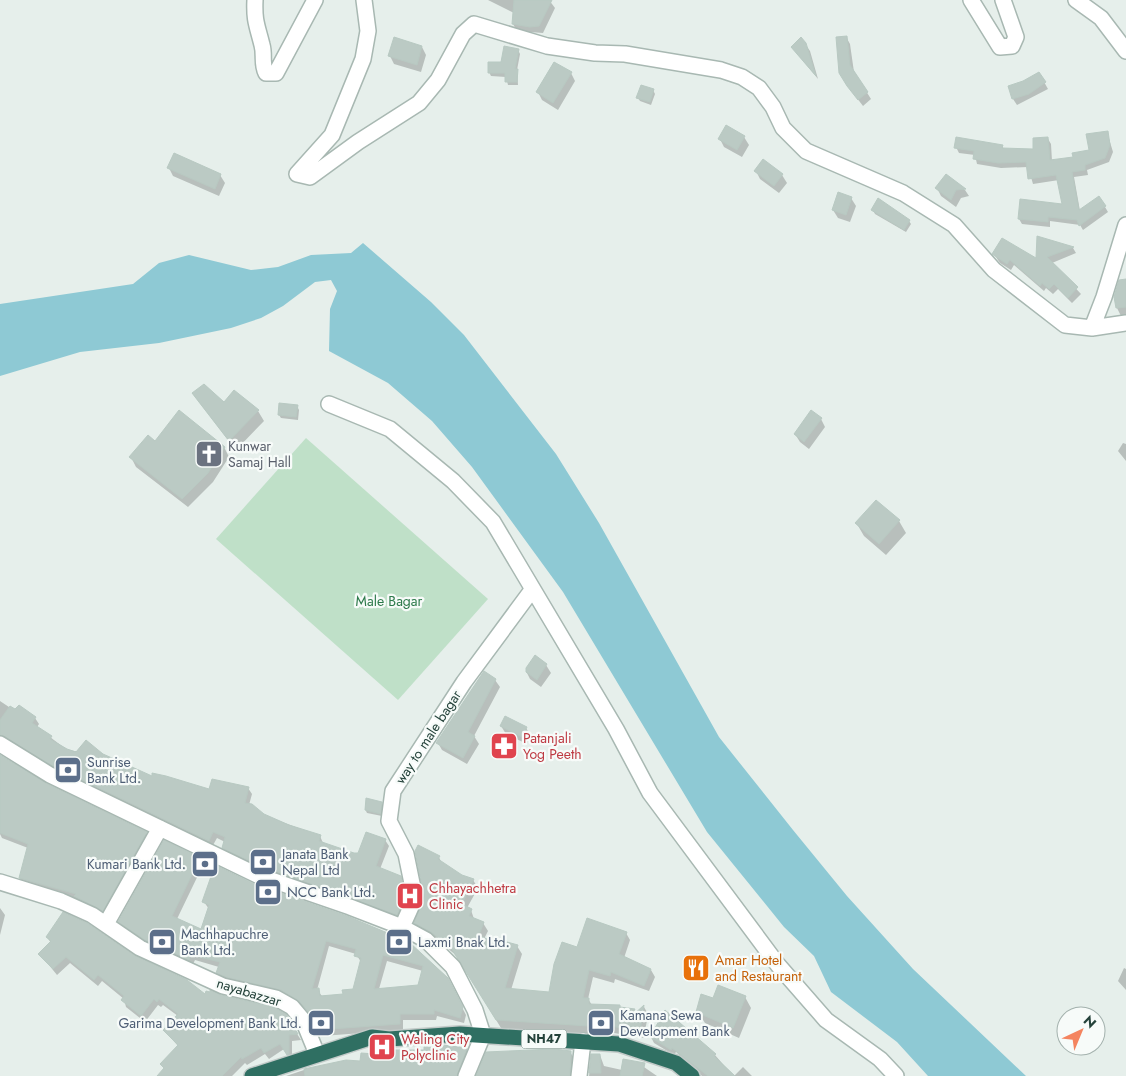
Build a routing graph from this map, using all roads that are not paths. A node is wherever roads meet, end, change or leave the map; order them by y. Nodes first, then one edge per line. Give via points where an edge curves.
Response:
1 (255, 0) edge
2 (315, 0) edge
3 (364, 0) edge
4 (971, 0) edge
5 (1003, 0) edge
6 (1076, 0) edge
7 (1126, 51) edge
8 (1126, 225) edge
9 (1126, 323) edge
10 (1092, 328) junction
11 (329, 404) dead end
12 (532, 590) junction
13 (0, 744) edge
14 (160, 828) junction
15 (0, 882) edge
16 (106, 924) junction
17 (402, 927) junction
18 (483, 1035) junction
19 (583, 1042) junction
20 (317, 1054) junction
21 (252, 1076) edge
22 (466, 1076) edge
23 (579, 1076) edge
24 (692, 1076) edge
25 (896, 1076) edge

1 - 2 street via 254,23 263,46 263,66 266,72 276,73
3 - 10 street via 368,31 363,60 332,135 297,174 310,177 419,103 438,80 463,34 474,24 547,46 624,54 721,70 742,77 759,88 783,128 806,151 903,192 954,225 994,270 1065,325
4 - 5 street via 1000,47 1012,46 1016,37
6 - 7 street via 1100,18
8 - 10 street
9 - 10 street
11 - 12 street via 390,429 453,481 492,522
12 - 17 street, way to male bagar via 464,682 393,790 389,821 406,854 415,898
12 - 25 street via 616,728 650,793 778,965 826,1020 880,1059
13 - 14 street via 50,775
14 - 16 street
14 - 17 street via 257,875
15 - 16 street, nayabazzar via 61,901
16 - 20 street, nayabazzar via 140,948 223,986 276,998 292,1007 303,1020
17 - 18 street via 435,947 453,967 475,1010
18 - 19 highway, NH47
18 - 20 highway, NH47 via 372,1038
18 - 22 street
19 - 23 street
19 - 24 highway, NH47 via 619,1044 676,1063
20 - 21 highway, NH47

